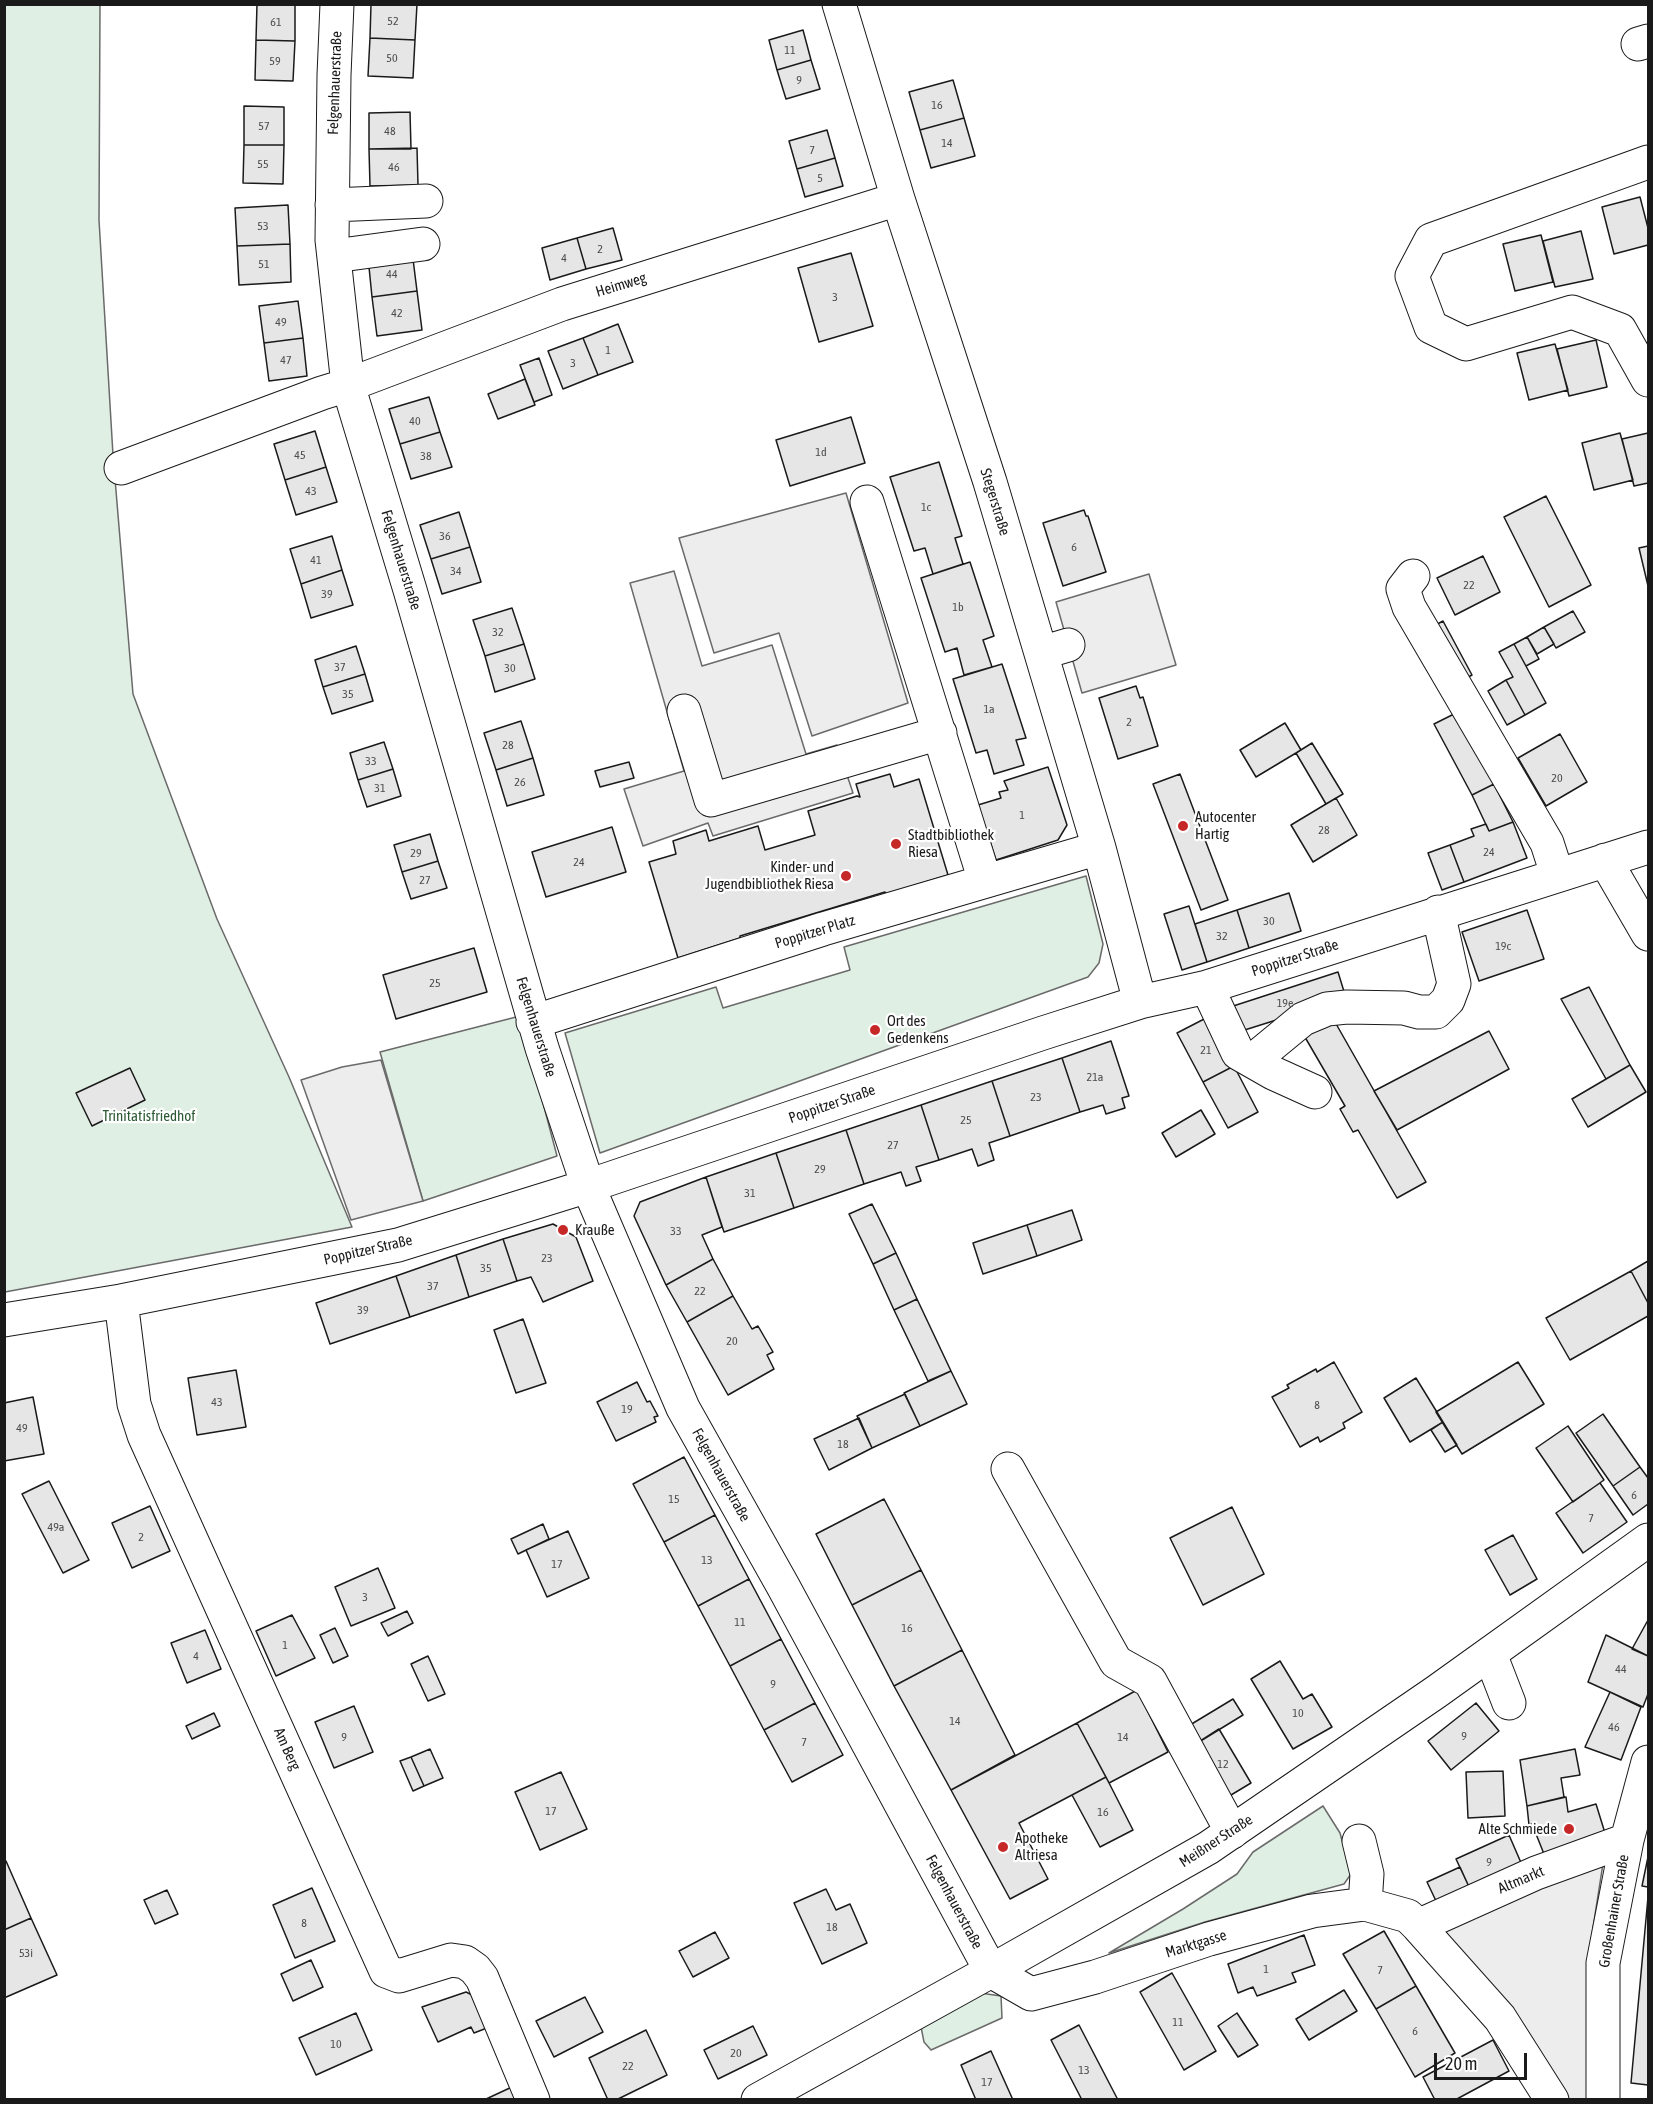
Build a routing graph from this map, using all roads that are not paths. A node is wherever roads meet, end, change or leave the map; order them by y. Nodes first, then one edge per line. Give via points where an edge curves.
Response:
1 (337, 4) edge
2 (839, 4) edge
3 (1648, 162) edge
4 (898, 199) junction
5 (426, 201) dead end
6 (333, 204) junction
7 (423, 244) dead end
8 (333, 256) junction
9 (1648, 380) edge
10 (348, 386) junction
11 (121, 468) dead end
12 (867, 502) dead end
13 (1413, 576) dead end
14 (684, 711) dead end
15 (940, 733) junction
16 (1648, 847) edge
17 (1099, 848) junction
18 (1605, 860) junction
19 (1557, 874) junction
20 (985, 881) junction
21 (1438, 912) junction
22 (1648, 934) edge
23 (1207, 987) junction
24 (1140, 1002) junction
25 (533, 1022) junction
26 (1252, 1061) junction
27 (1315, 1092) dead end
28 (588, 1186) junction
29 (121, 1300) junction
30 (4, 1320) edge
31 (1008, 1469) dead end
32 (1648, 1540) edge
33 (1490, 1654) junction
34 (1509, 1703) dead end
35 (1648, 1762) edge
36 (1232, 1832) junction
37 (1627, 1840) junction
38 (1359, 1841) dead end
39 (1365, 1904) junction
40 (1413, 1921) junction
41 (991, 1971) junction
42 (533, 2100) edge
43 (758, 2100) edge
44 (1552, 2100) edge
45 (1603, 2100) edge

1 - 6 street, Felgenhauerstraße
2 - 4 street, Stegerstraße
3 - 9 street via 1431,240 1412,276 1431,327 1466,345 1572,312 1620,330
4 - 10 street, Heimweg via 594,293
4 - 17 street, Stegerstraße via 990,482 1054,649
5 - 6 street
6 - 8 street, Felgenhauerstraße
7 - 8 street
8 - 10 street, Felgenhauerstraße
10 - 11 street, Heimweg
10 - 25 street, Felgenhauerstraße
12 - 15 street
13 - 19 street via 1403,590 1408,607 1547,843
14 - 15 street via 711,800
15 - 20 street
16 - 18 street, Poppitzer Straße
17 - 20 street, Poppitzer Platz
17 - 24 street, Stegerstraße
18 - 19 street, Poppitzer Straße
18 - 22 street
19 - 21 street, Poppitzer Straße
20 - 25 street, Poppitzer Platz
21 - 23 street, Poppitzer Straße
21 - 26 street via 1454,984 1448,1000 1436,1012 1404,1008 1327,1009 1303,1019
23 - 24 street, Poppitzer Straße
23 - 26 street via 1238,1053
24 - 28 street, Poppitzer Straße
25 - 28 street, Felgenhauerstraße
26 - 27 street
28 - 29 street, Poppitzer Straße via 398,1245
28 - 41 street, Felgenhauerstraße via 683,1408
29 - 30 street, Poppitzer Straße
29 - 42 street, Am Berg via 134,1404 144,1435 386,1971 399,1977 451,1960 465,1962 475,1969
31 - 36 street via 1116,1662 1150,1681
32 - 33 street, Meißner Straße
33 - 34 street
33 - 36 street, Meißner Straße
35 - 37 street, Großenhainer Straße
36 - 41 street, Meißner Straße
37 - 40 street, Altmarkt
37 - 45 street, Großenhainer Straße via 1603,1963
38 - 39 street via 1367,1874
39 - 40 street, Marktgasse
39 - 41 street, Marktgasse via 1312,1911 1031,1994
40 - 44 street via 1500,2018
41 - 43 street, Meißner Straße

